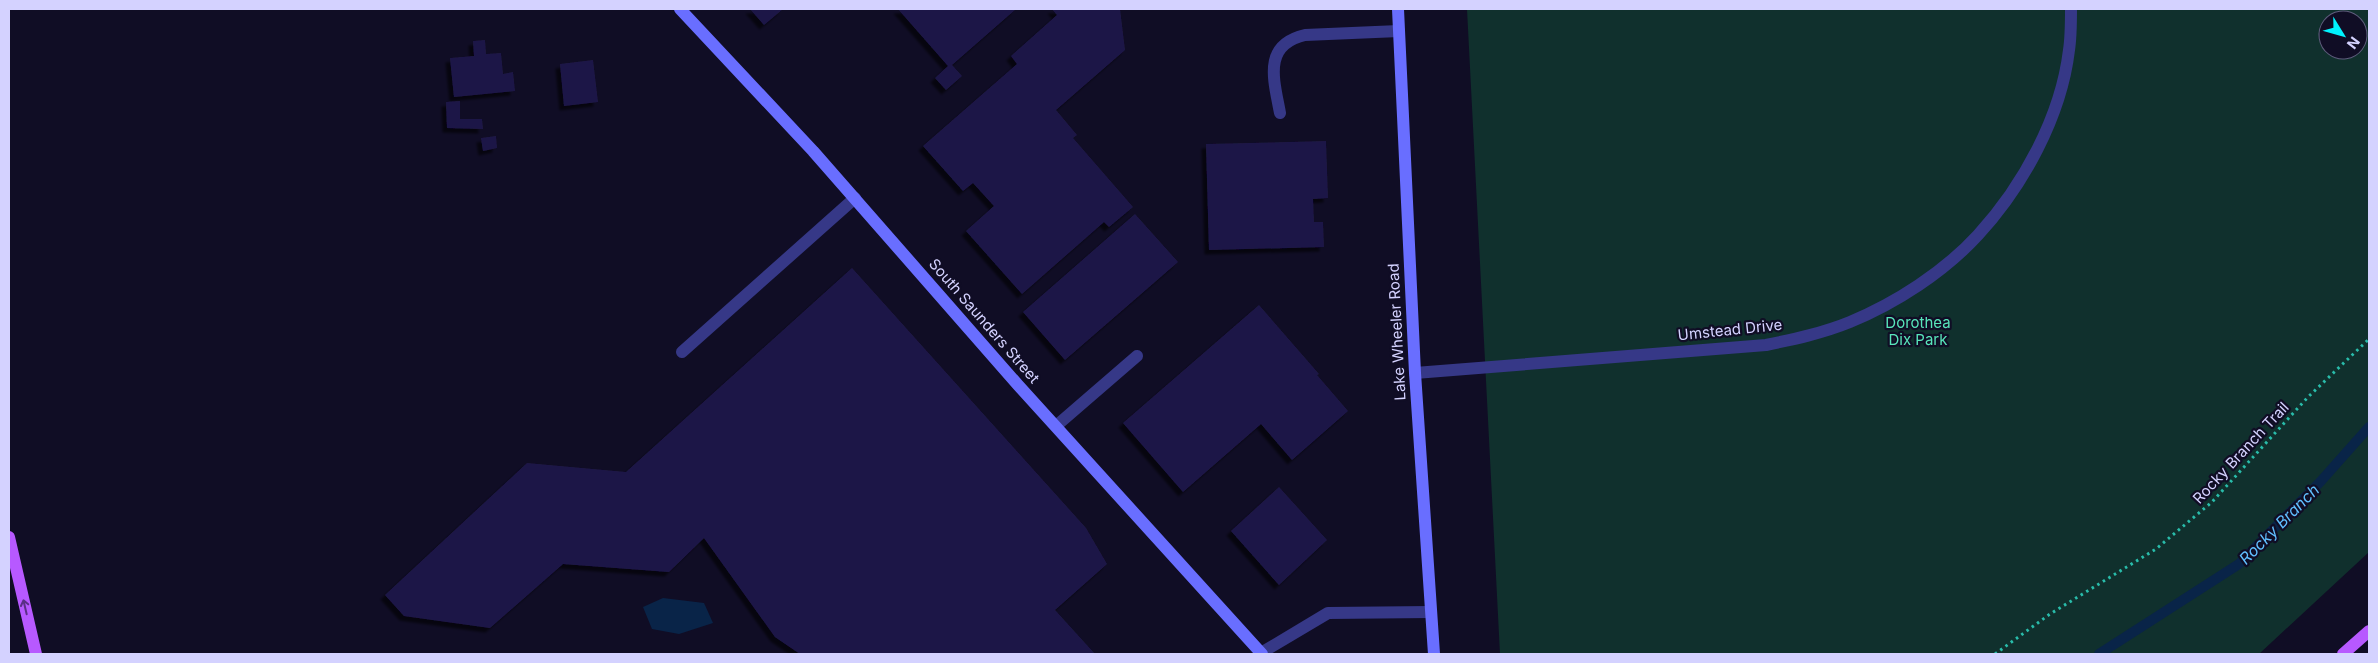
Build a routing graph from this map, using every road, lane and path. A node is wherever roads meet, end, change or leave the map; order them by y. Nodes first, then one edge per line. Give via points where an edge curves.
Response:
1 (680, 9) edge
2 (1398, 9) edge
3 (2072, 9) edge
4 (1400, 31) junction
5 (1280, 112) dead end
6 (855, 198) junction
7 (2369, 339) edge
8 (682, 352) dead end
9 (1137, 356) dead end
10 (1415, 373) junction
11 (1056, 426) junction
12 (9, 537) edge
13 (1431, 612) junction
14 (2369, 630) edge
15 (36, 654) edge
16 (1261, 654) edge
17 (1434, 654) edge
18 (1995, 654) edge
19 (2343, 654) edge

1 - 6 main road, South Saunders Street
2 - 4 main road, Lake Wheeler Road
3 - 10 street, Umstead Drive via 2069,51 2061,90 2046,131 2022,176 1978,235 1955,257 1881,307 1851,322 1812,335 1766,345
4 - 5 street via 1293,38 1277,52 1274,61 1274,83
4 - 10 main road, Lake Wheeler Road
6 - 8 street
6 - 11 main road, South Saunders Street
7 - 18 path, Rocky Branch Trail via 2308,397 2212,502 2156,549 2050,614
9 - 11 street
10 - 13 main road, Lake Wheeler Road
11 - 16 main road, South Saunders Street
15 -> 12 main road
13 - 16 street via 1328,612
13 - 17 main road, Lake Wheeler Road
14 - 19 main road

